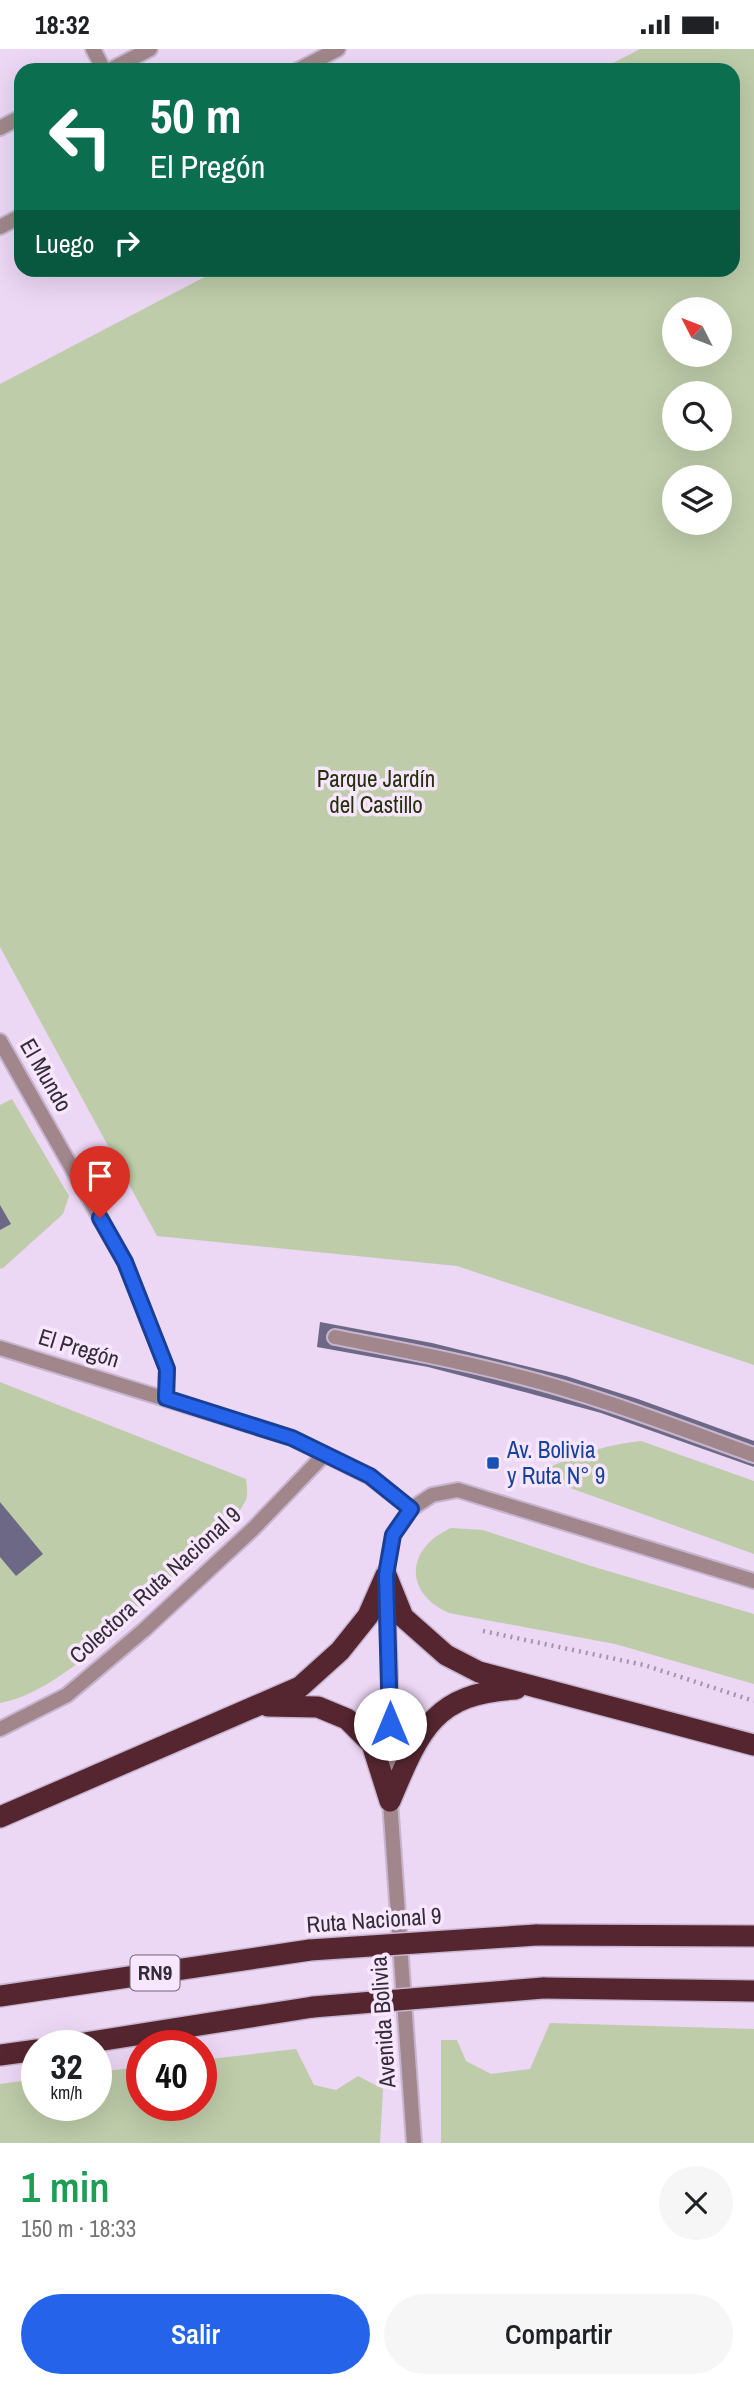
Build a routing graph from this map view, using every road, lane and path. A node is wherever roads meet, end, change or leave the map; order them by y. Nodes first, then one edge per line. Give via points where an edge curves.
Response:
1 (150, 49) edge
2 (338, 49) edge
3 (123, 63) edge
4 (311, 63) edge
5 (0, 1041) edge
6 (335, 1337) dead end
7 (0, 1348) edge
8 (166, 1398) junction
9 (325, 1454) junction
10 (754, 1455) edge
11 (411, 1509) junction
12 (386, 1575) junction
13 (754, 1581) edge
14 (483, 1631) dead end
15 (543, 1688) junction
16 (754, 1701) edge
17 (256, 1707) junction
18 (0, 1729) edge
19 (754, 1745) edge
20 (390, 1801) junction
21 (0, 1817) edge
22 (754, 1936) edge
23 (754, 1991) edge
24 (0, 1996) edge
25 (112, 2039) edge
26 (21, 2052) edge
27 (0, 2055) edge
28 (414, 2143) edge

1 - 3 street
2 - 4 street
5 - 8 street, El Mundo via 125,1262 167,1369
6 - 10 street via 518,1376
7 - 8 street, El Pregón
8 - 9 street, El Pregón via 292,1438
9 - 11 street, El Pregón via 370,1476
9 - 18 street, Colectora Ruta Nacional 9 via 253,1529 144,1630 67,1695
11 - 12 street, Avenida Bolivia via 393,1535
11 - 13 street via 432,1495 458,1490
12 - 15 highway via 403,1617 446,1655 479,1672
12 - 17 highway via 368,1616 340,1651 300,1687
12 - 20 street, Avenida Bolivia
14 - 16 path via 644,1665
15 - 19 highway
15 - 20 highway via 490,1690 459,1700 433,1720 414,1744
17 - 20 highway via 318,1707 346,1719 372,1744
17 - 21 highway
20 - 28 street, Avenida Bolivia
22 - 24 highway, Ruta Nacional 9 / RN9, bridge via 536,1935 310,1950
23 - 25 highway, bridge via 543,1988 313,2007
26 - 27 highway

